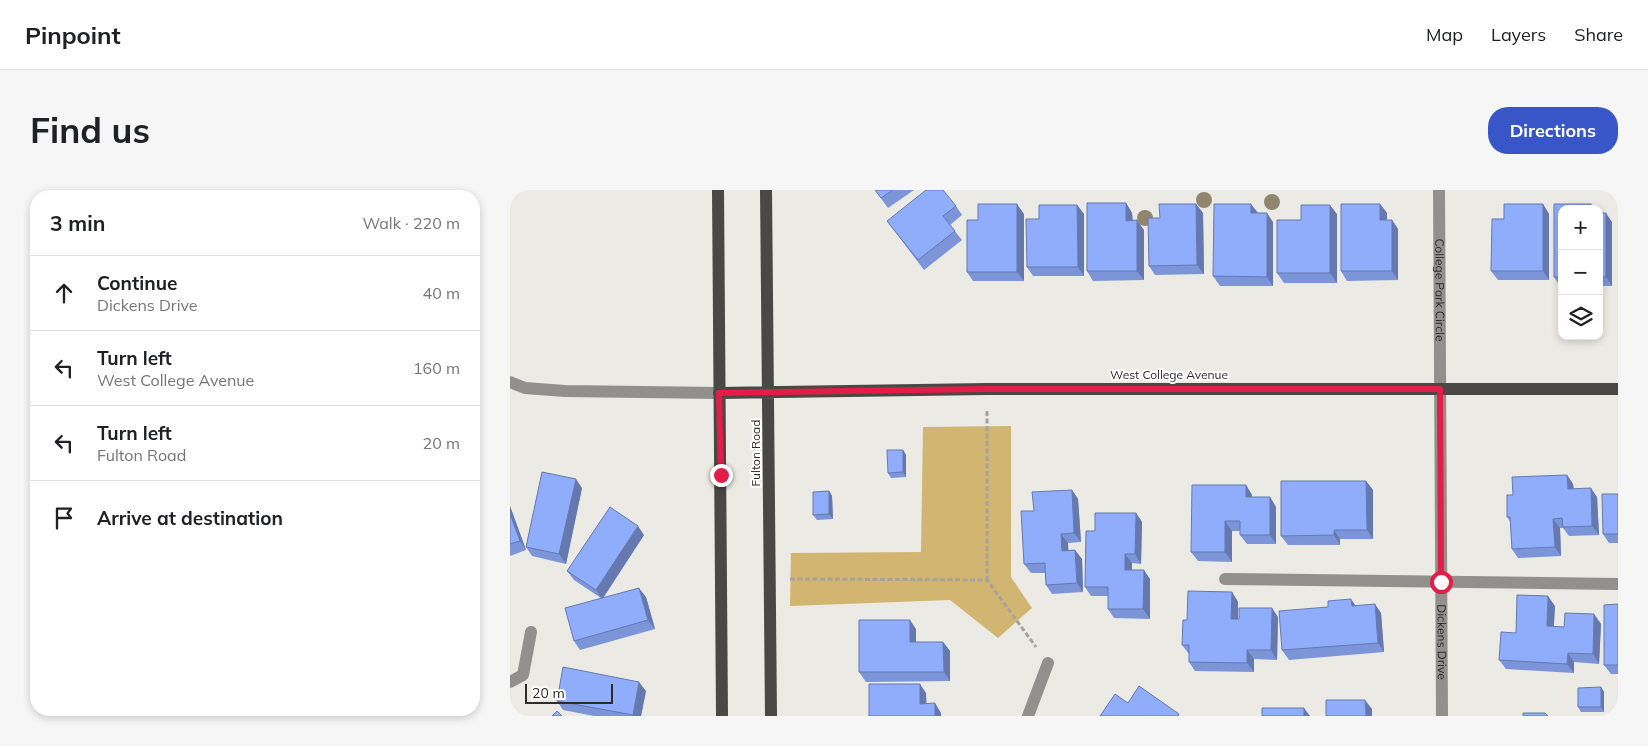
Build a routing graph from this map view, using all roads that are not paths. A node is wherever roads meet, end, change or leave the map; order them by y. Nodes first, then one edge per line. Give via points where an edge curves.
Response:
1 (718, 190) edge
2 (766, 190) edge
3 (1439, 190) edge
4 (510, 382) edge
5 (1440, 389) junction
6 (1618, 389) edge
7 (769, 392) junction
8 (719, 393) junction
9 (1225, 579) dead end
10 (1441, 582) junction
11 (1618, 584) edge
12 (532, 632) dead end
13 (1048, 663) road end
14 (510, 682) edge
15 (722, 716) edge
16 (772, 716) edge
17 (1028, 716) edge
18 (1442, 716) edge

1 - 8 main road
2 - 7 main road, Fulton Road
3 - 5 street, College Park Circle
4 - 8 street via 525,388 565,391
5 - 6 main road, West College Avenue
5 - 7 main road, West College Avenue
5 - 10 street, Dickens Drive
7 - 8 main road, West College Avenue
7 - 16 main road, Fulton Road
8 - 15 main road
9 - 10 street
10 - 11 street
10 - 18 street, Dickens Drive
12 - 14 street via 523,675
13 - 17 street

